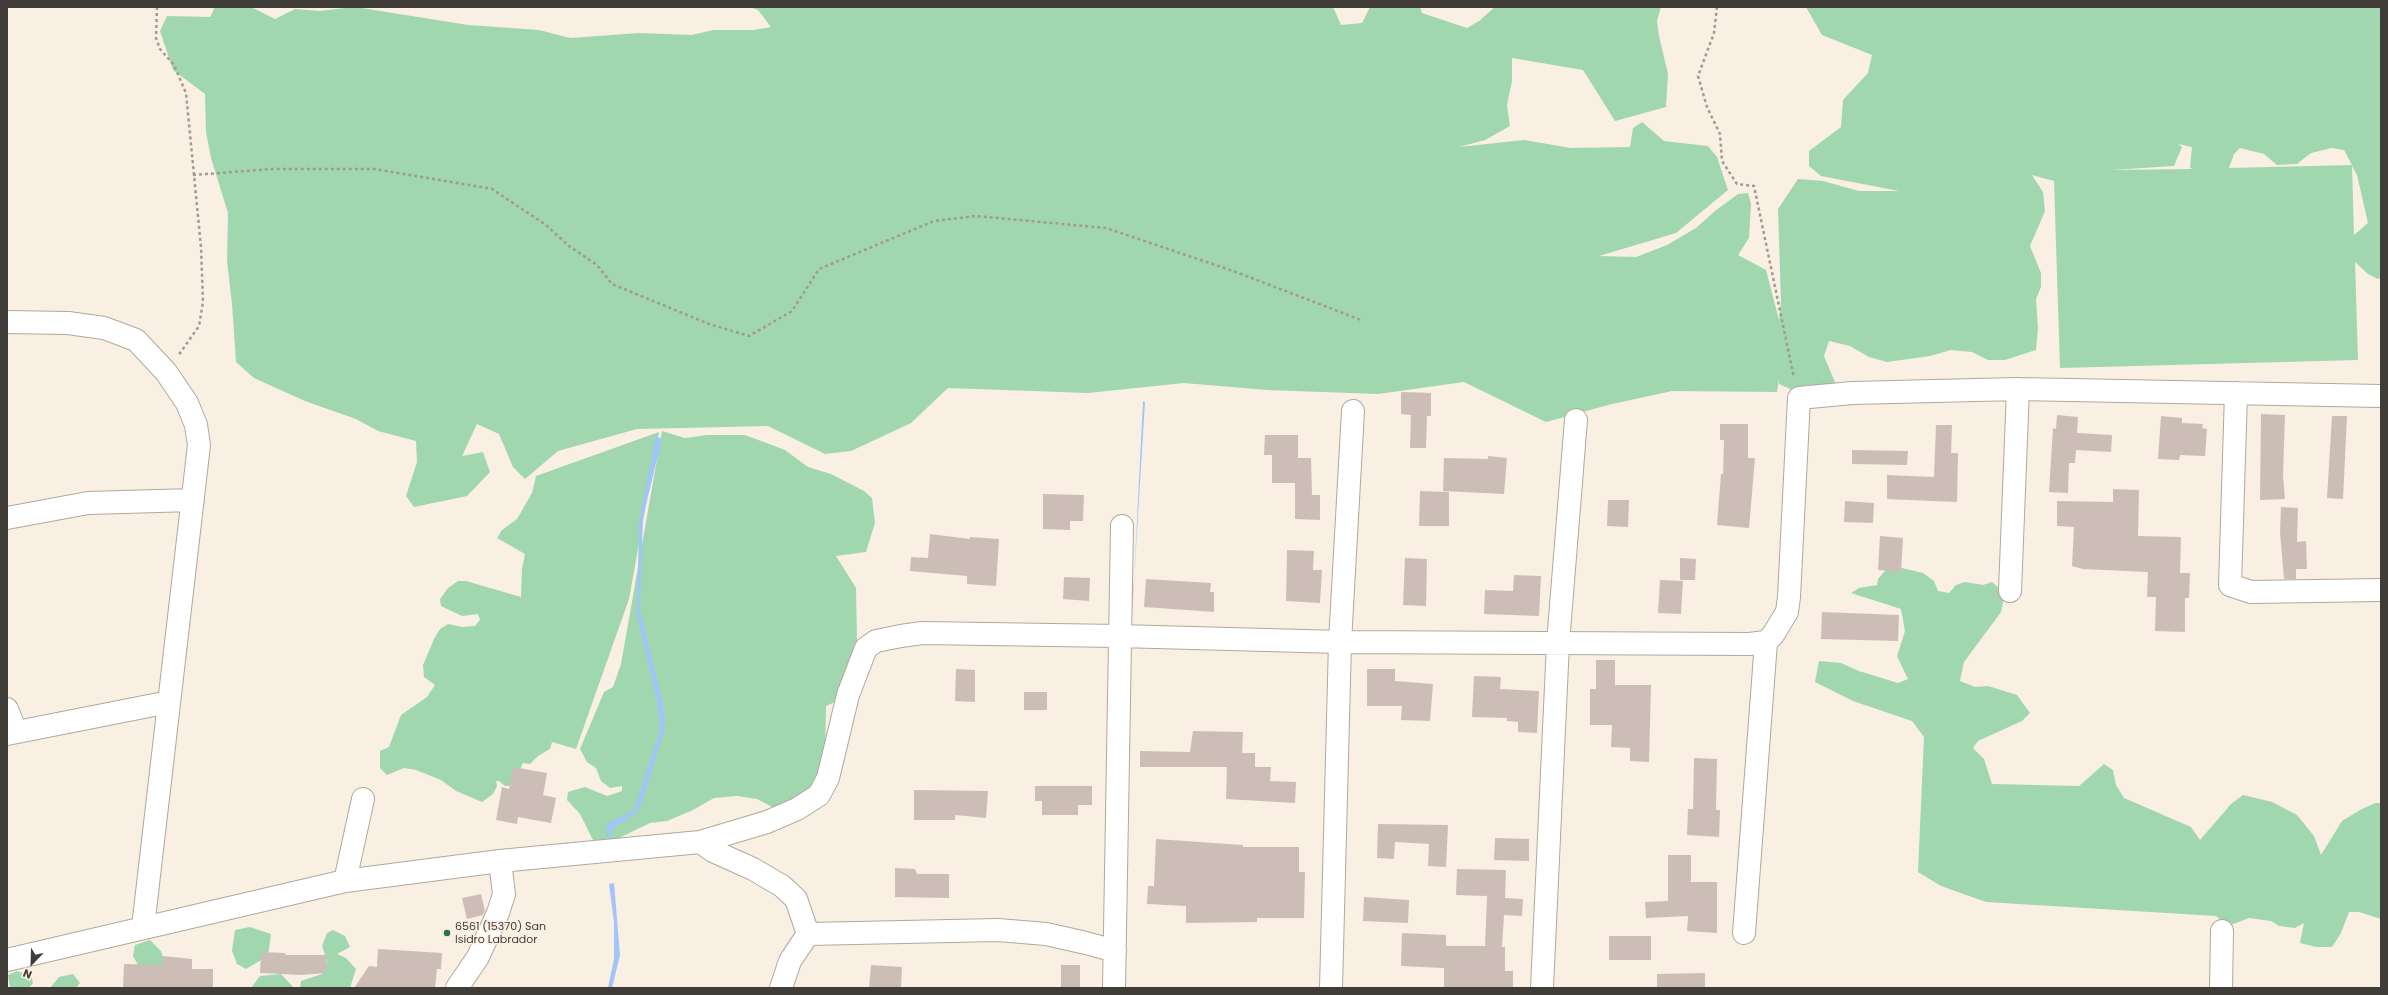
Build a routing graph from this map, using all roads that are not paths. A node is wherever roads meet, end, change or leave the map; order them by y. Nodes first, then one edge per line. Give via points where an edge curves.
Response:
1 (7, 322) edge
2 (2018, 389) junction
3 (2236, 393) junction
4 (2381, 396) edge
5 (1353, 411) dead end
6 (1576, 420) dead end
7 (193, 500) junction
8 (7, 518) edge
9 (1122, 526) dead end
10 (2381, 590) edge
11 (2010, 591) dead end
12 (1119, 636) junction
13 (1340, 642) junction
14 (1766, 642) junction
15 (1558, 643) junction
16 (169, 702) junction
17 (7, 709) edge
18 (12, 733) edge
19 (363, 799) dead end
20 (700, 842) junction
21 (500, 861) junction
22 (345, 881) junction
23 (143, 926) junction
24 (2222, 931) dead end
25 (808, 934) junction
26 (1744, 934) dead end
27 (1115, 951) junction
28 (7, 960) edge
29 (457, 988) edge
30 (781, 988) edge
31 (1114, 988) edge
32 (1331, 988) edge
33 (1542, 988) edge
34 (2221, 988) edge

1 - 7 street via 68,323 104,328 136,340 166,372 187,403 196,425 199,445
2 - 3 street
2 - 11 street
2 - 14 street via 1859,393 1799,398 1787,612
3 - 4 street
3 - 10 street via 2230,585 2251,592
5 - 13 street
6 - 15 street
7 - 8 street via 88,503
7 - 16 street
9 - 12 street
12 - 13 street
12 - 20 street via 922,633 876,641 866,648 848,695 828,778 819,794 796,809 767,822
12 - 27 street
13 - 15 street
13 - 32 street
14 - 15 street
14 - 26 street
15 - 33 street
16 - 18 street
16 - 23 street
17 - 18 street
19 - 22 street
20 - 21 street
20 - 25 street via 712,851 753,869 782,886 799,903
21 - 22 street
21 - 29 street via 504,894 498,913 478,957
22 - 23 street
23 - 28 street
24 - 34 street
25 - 27 street via 998,930 1046,934
25 - 30 street via 790,960
27 - 31 street

